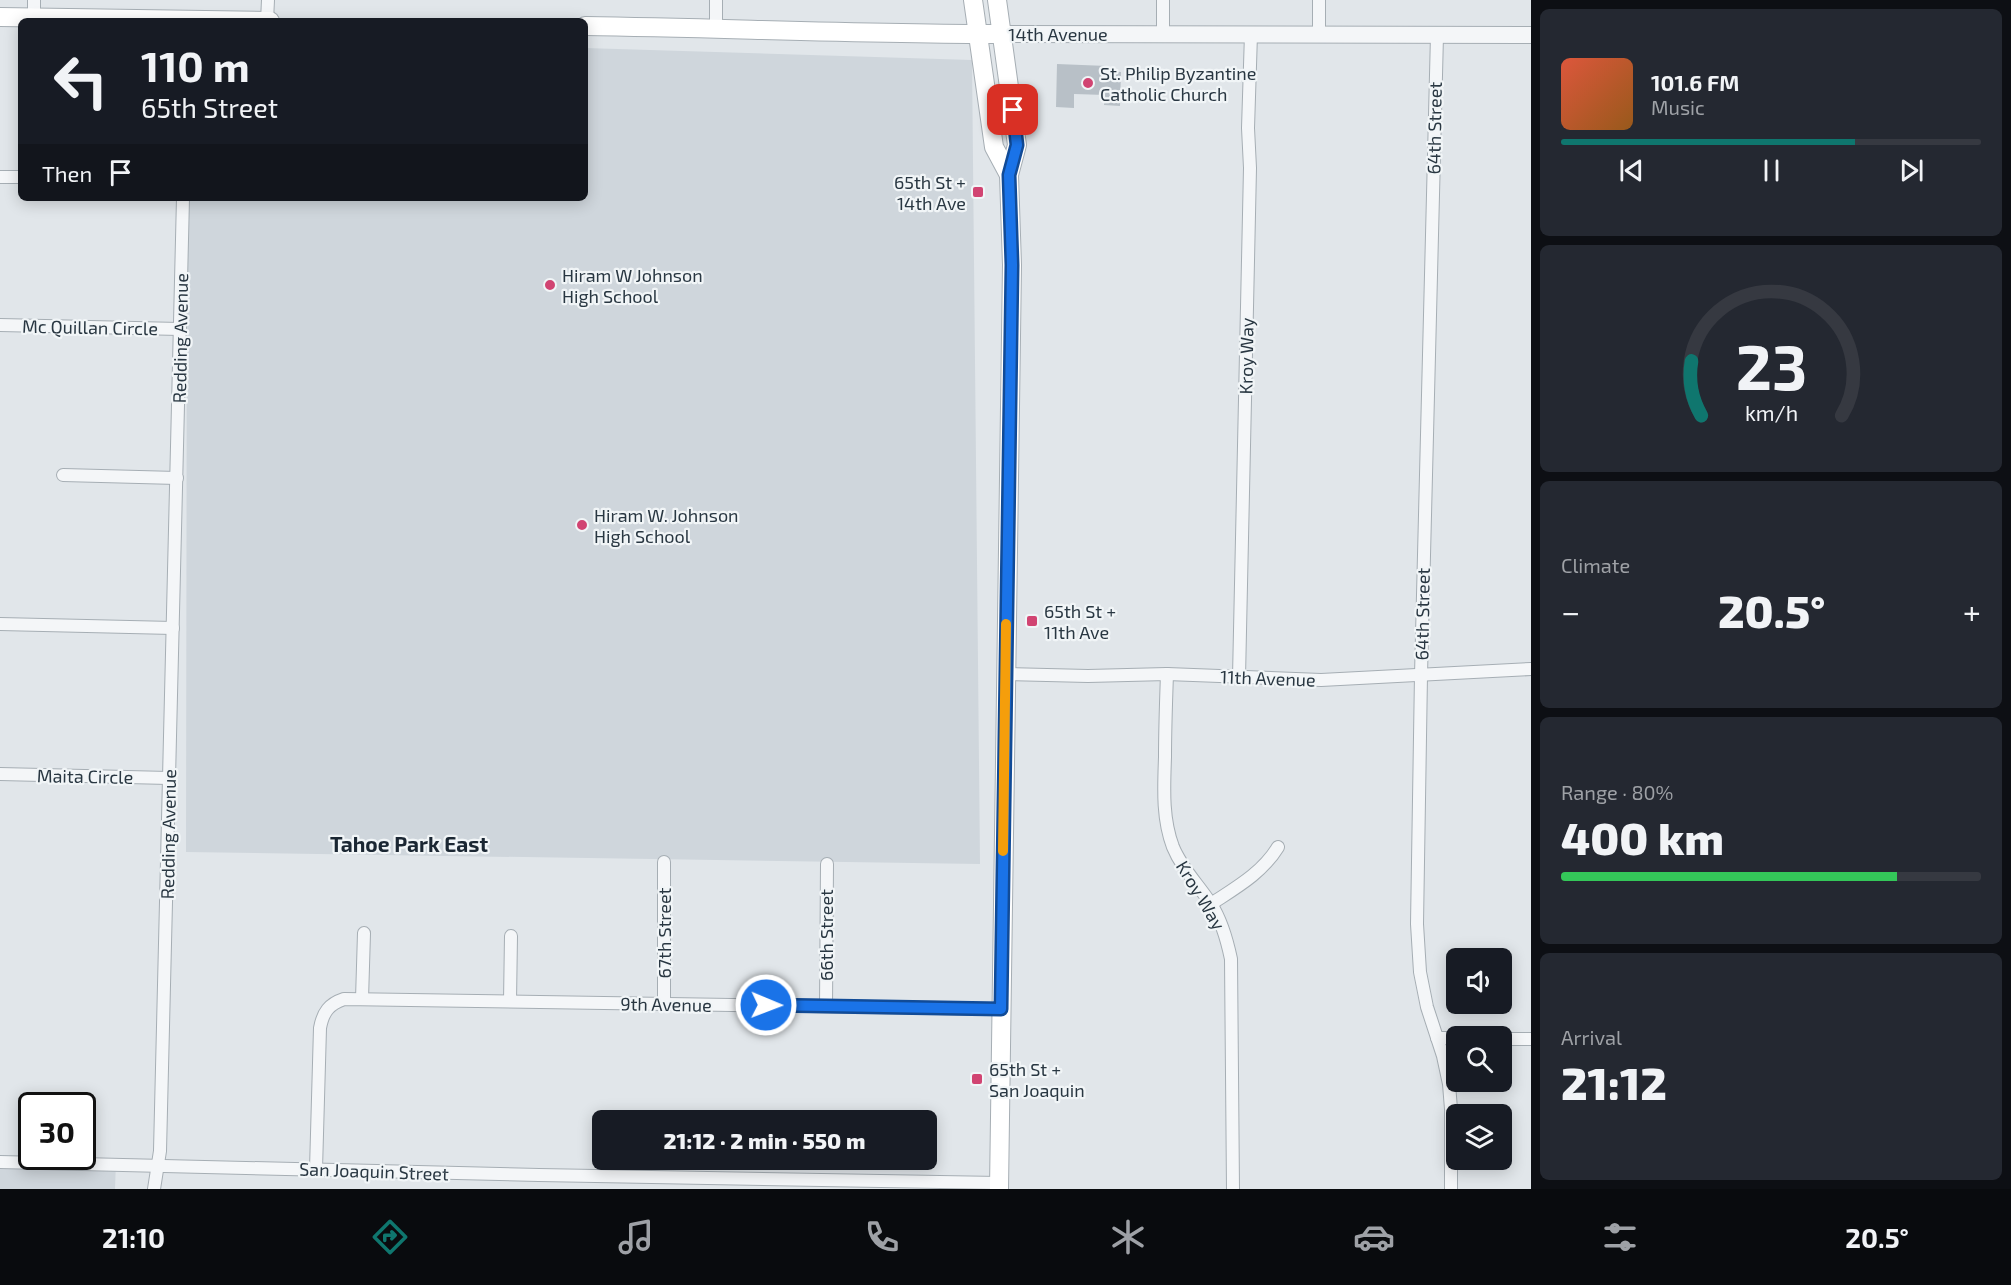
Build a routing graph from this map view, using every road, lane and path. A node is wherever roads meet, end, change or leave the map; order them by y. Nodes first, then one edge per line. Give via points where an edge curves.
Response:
1 (267, 0) edge
2 (716, 0) edge
3 (973, 0) edge
4 (997, 0) edge
5 (1163, 0) edge
6 (1319, 0) edge
7 (34, 9) edge
8 (0, 16) edge
9 (160, 18) edge
10 (268, 18) edge
11 (588, 26) edge
12 (716, 28) junction
13 (978, 34) junction
14 (1002, 34) junction
15 (1163, 34) junction
16 (1251, 34) junction
17 (1319, 34) junction
18 (1437, 35) junction
19 (1531, 35) edge
20 (1009, 175) junction
21 (0, 177) edge
22 (18, 177) edge
23 (183, 201) edge
24 (0, 325) edge
25 (180, 329) junction
26 (63, 475) dead end
27 (177, 478) junction
28 (0, 624) edge
29 (173, 628) junction
30 (1531, 669) edge
31 (1005, 674) junction
32 (1167, 674) junction
33 (1421, 675) junction
34 (1239, 677) junction
35 (0, 774) edge
36 (169, 778) junction
37 (1278, 847) dead end
38 (664, 862) dead end
39 (827, 864) dead end
40 (1211, 904) junction
41 (364, 933) dead end
42 (511, 936) dead end
43 (362, 999) junction
44 (510, 1001) junction
45 (664, 1004) junction
46 (826, 1006) junction
47 (1001, 1009) junction
48 (1437, 1038) junction
49 (1446, 1038) edge
50 (1512, 1039) edge
51 (1531, 1039) edge
52 (0, 1162) edge
53 (156, 1166) junction
54 (316, 1169) junction
55 (999, 1186) edge
56 (153, 1189) edge
57 (1233, 1189) edge
58 (1450, 1189) edge

1 - 10 street
2 - 12 street
3 - 13 main road
4 - 14 main road
5 - 15 street
6 - 17 street
7 - 8 main road
7 - 9 main road
11 - 12 main road, 14th Avenue
12 - 13 main road, 14th Avenue
13 - 14 main road, 14th Avenue
13 - 20 main road via 994,147
14 - 15 street, 14th Avenue
14 - 20 main road via 1017,145
15 - 16 street, 14th Avenue
16 - 17 street, 14th Avenue
16 - 34 street, Kroy Way
17 - 18 street, 14th Avenue
18 - 19 street, 14th Avenue
18 - 33 street, 64th Street
20 - 31 main road via 1012,254
21 - 22 street
23 - 25 street, Redding Avenue
24 - 25 street, Mc Quillan Circle
25 - 27 street, Redding Avenue
26 - 27 street
27 - 29 street, Redding Avenue
28 - 29 street
29 - 36 street, Redding Avenue
30 - 33 street, 11th Avenue
31 - 32 street, 11th Avenue
31 - 47 main road
32 - 34 street, 11th Avenue
32 - 40 street, Kroy Way via 1164,797 1168,830 1184,868
33 - 34 street, 11th Avenue via 1321,680
33 - 48 street, 64th Street via 1417,945 1427,1007
35 - 36 street, Maita Circle
36 - 53 street, Redding Avenue via 160,1139
37 - 40 street via 1250,879
38 - 45 street, 67th Street
39 - 46 street, 66th Street
40 - 57 street, Kroy Way via 1226,936 1231,959
41 - 43 street
42 - 44 street
43 - 44 street, 9th Avenue
43 - 54 street, 9th Avenue via 335,1002 322,1016
44 - 45 street, 9th Avenue
45 - 46 street, 9th Avenue
46 - 47 street, 9th Avenue
47 - 55 main road
48 - 49 street
48 - 58 street, 64th Street via 1449,1084
50 - 51 street
52 - 53 street, San Joaquin Street
53 - 54 street, San Joaquin Street
53 - 56 street, Redding Avenue
54 - 55 street, San Joaquin Street

